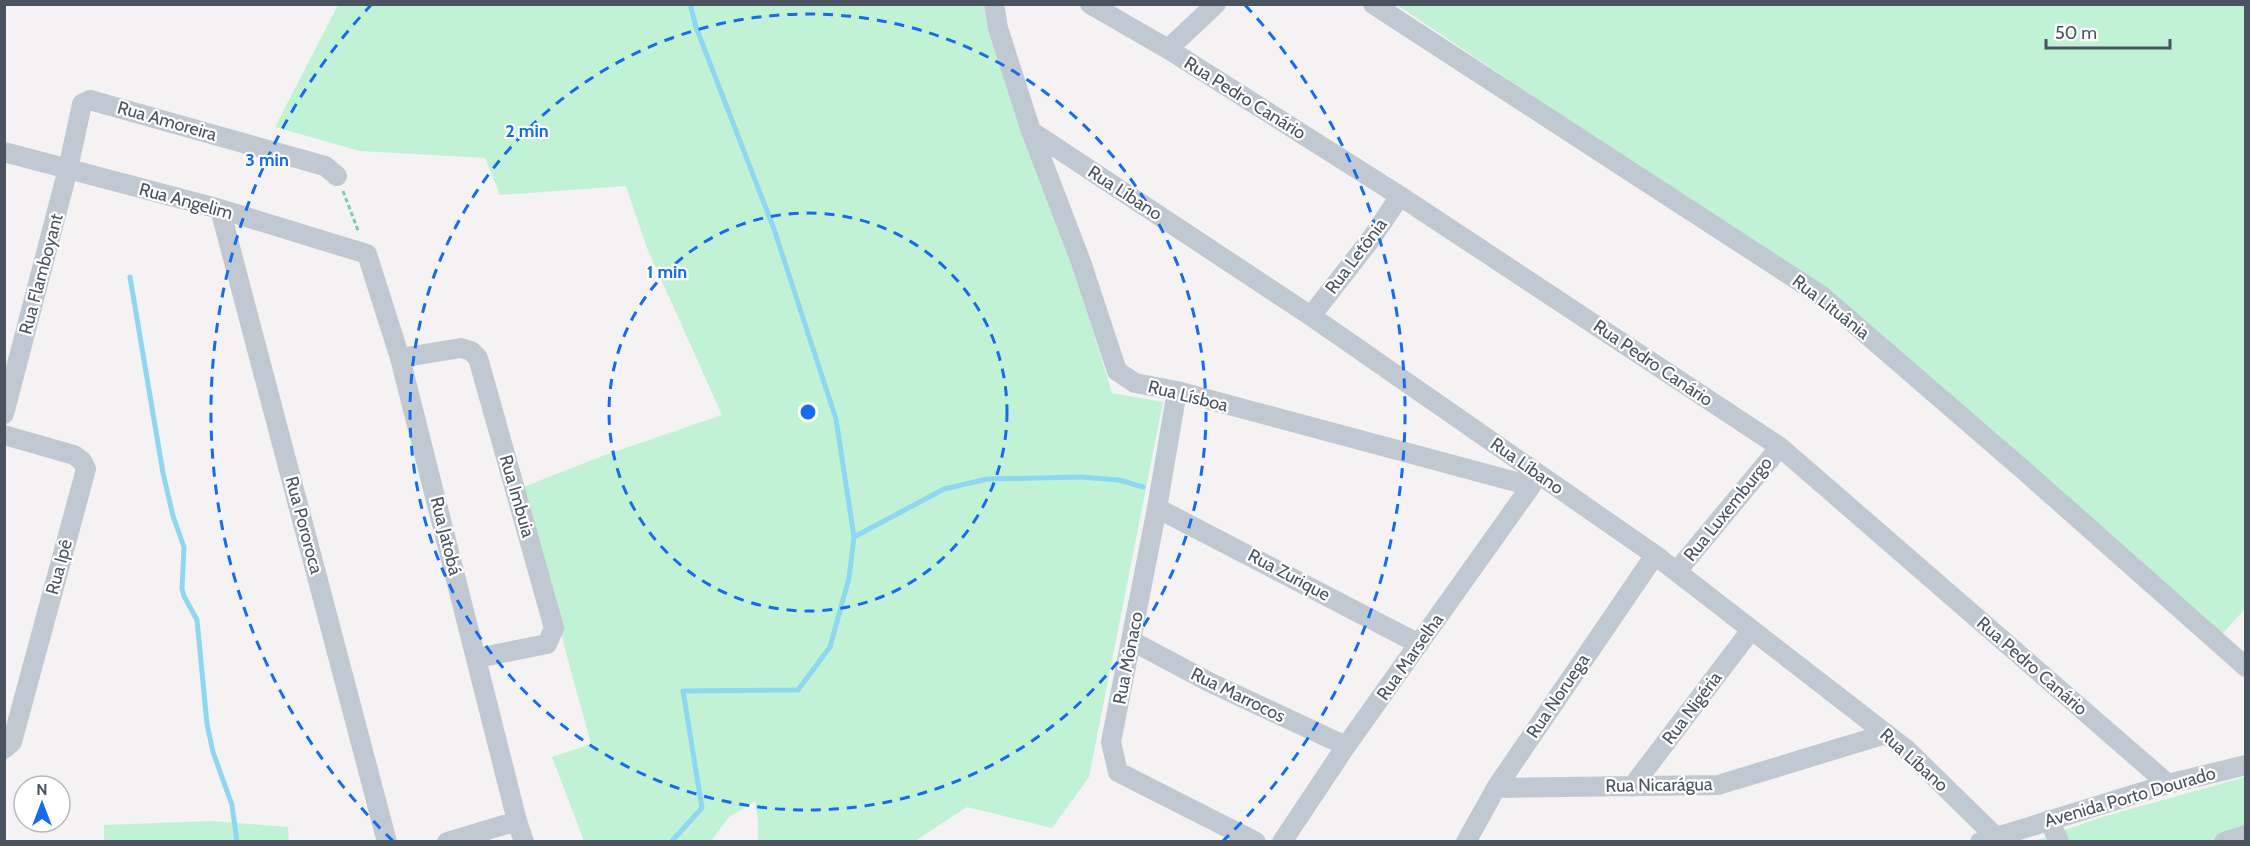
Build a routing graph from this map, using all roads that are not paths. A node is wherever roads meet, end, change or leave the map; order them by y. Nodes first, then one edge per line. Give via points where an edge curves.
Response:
1 (994, 4) edge
2 (1090, 4) edge
3 (1216, 4) edge
4 (1373, 4) edge
5 (1168, 49) junction
6 (1031, 131) junction
7 (4, 152) edge
8 (68, 169) junction
9 (337, 176) road end
10 (1401, 196) junction
11 (220, 209) junction
12 (367, 254) joint
13 (1311, 316) junction
14 (400, 358) junction
15 (1177, 392) junction
16 (4, 414) edge
17 (4, 435) edge
18 (1779, 447) junction
19 (1534, 480) junction
20 (1157, 508) junction
21 (1655, 555) junction
22 (1677, 572) junction
23 (1751, 630) junction
24 (1132, 640) junction
25 (1419, 644) junction
26 (477, 658) junction
27 (2246, 668) edge
28 (1886, 734) junction
29 (1346, 746) junction
30 (4, 749) edge
31 (2246, 765) edge
32 (2168, 784) junction
33 (1632, 787) junction
34 (1496, 788) junction
35 (2049, 820) junction
36 (517, 821) junction
37 (2246, 835) edge
38 (1988, 839) edge
39 (387, 842) edge
40 (447, 842) edge
41 (524, 842) edge
42 (1256, 842) edge
43 (1282, 842) edge
44 (1467, 842) edge
45 (2059, 842) edge
46 (2224, 842) edge

1 - 6 street, Rua Lísboa
2 - 5 street, Rua Pedro Canário
3 - 5 street
4 - 27 street, Rua Lituânia via 1822,296
5 - 10 street, Rua Pedro Canário
6 - 13 street, Rua Líbano
6 - 15 street, Rua Lísboa via 1117,371 1135,383
7 - 8 street, Rua Angelim
8 - 9 street, Rua Amoreira via 82,104 90,100 325,166
8 - 11 street, Rua Angelim
8 - 16 street, Rua Flamboyant
10 - 13 street, Rua Letônia
10 - 18 street, Rua Pedro Canário
11 - 12 street, Rua Angelim
11 - 39 street, Rua Pororoca
12 - 14 street, Rua Jatobá
13 - 19 street, Rua Líbano
14 - 26 street, Rua Jatobá
14 - 26 street, Rua Imbuia via 461,348 478,358 554,628 547,644
15 - 19 street, Rua Lísboa
15 - 20 street, Rua Mônaco
17 - 30 street, Rua Ipê via 74,455 86,469 12,742
18 - 22 street, Rua Luxemburgo
18 - 32 street, Rua Pedro Canário
19 - 21 street, Rua Líbano
19 - 25 street, Rua Marselha
20 - 24 street, Rua Mônaco
20 - 25 street, Rua Zurique
21 - 22 street, Rua Líbano
21 - 34 street, Rua Noruega
22 - 23 street, Rua Líbano
23 - 28 street, Rua Líbano
23 - 33 street, Rua Nigéria
24 - 29 street, Rua Marrocos via 1209,682
24 - 42 street, Rua Mônaco via 1111,742 1118,772
25 - 29 street, Rua Marselha
26 - 36 street, Rua Jatobá
28 - 33 street, Rua Nicarágua via 1718,785
28 - 38 street, Rua Líbano via 1907,750
29 - 43 street, Rua Marselha
31 - 32 street, Avenida Porto Dourado
32 - 35 street, Avenida Porto Dourado
33 - 34 street, Rua Nicarágua
34 - 44 street, Rua Noruega
35 - 38 street, Avenida Porto Dourado
35 - 45 street
36 - 40 street
36 - 41 street, Rua Jatobá
37 - 46 street

